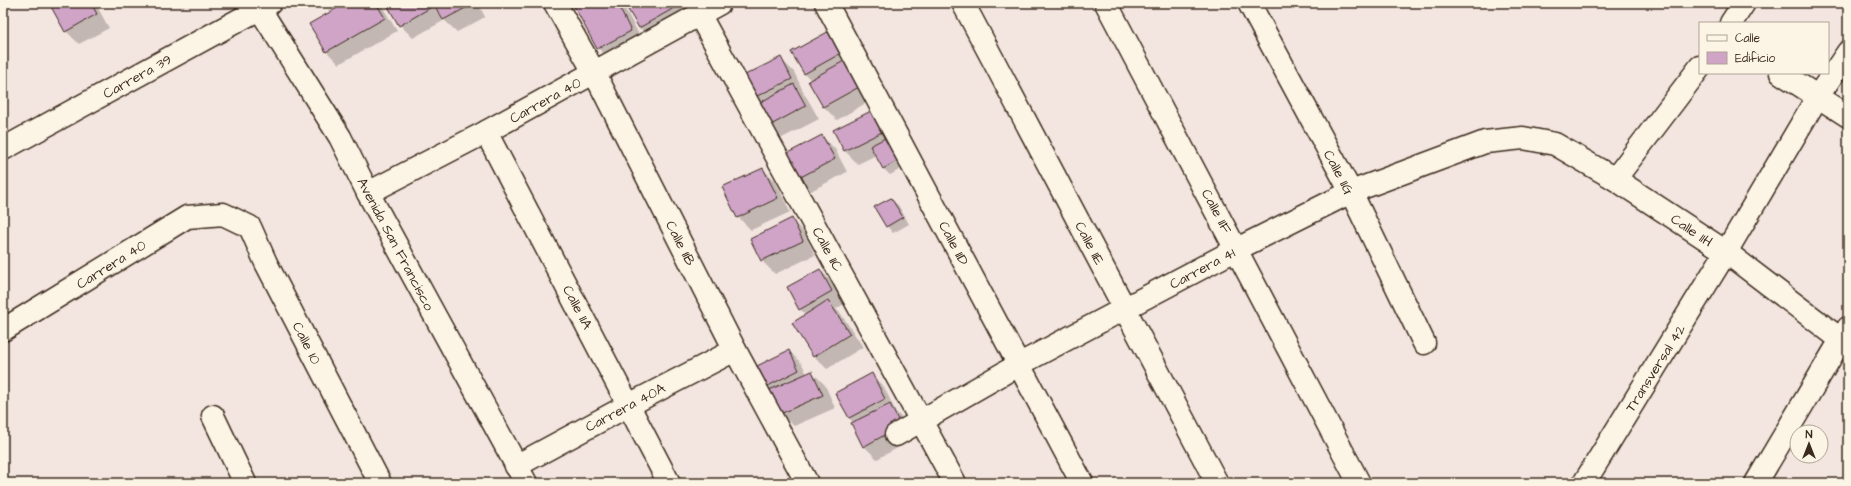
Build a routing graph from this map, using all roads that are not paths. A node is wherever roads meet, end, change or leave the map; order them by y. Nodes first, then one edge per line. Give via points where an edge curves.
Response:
1 (555, 3) edge
2 (720, 3) edge
3 (826, 3) edge
4 (963, 3) edge
5 (1106, 3) edge
6 (1249, 3) edge
7 (1744, 3) edge
8 (262, 5) edge
9 (699, 14) junction
10 (1732, 22) edge
11 (1848, 52) edge
12 (1699, 68) edge
13 (594, 72) junction
14 (1783, 74) edge
15 (1818, 96) junction
16 (1848, 116) edge
17 (486, 132) junction
18 (1523, 138) joint
19 (3, 149) edge
20 (1615, 179) junction
21 (1351, 192) junction
22 (368, 193) junction
23 (224, 214) joint
24 (1237, 249) junction
25 (1726, 252) junction
26 (1124, 310) junction
27 (3, 330) edge
28 (1845, 337) edge
29 (1424, 343) dead end
30 (735, 350) junction
31 (1018, 365) junction
32 (629, 405) junction
33 (213, 416) dead end
34 (922, 420) junction
35 (896, 434) dead end
36 (521, 474) edge
37 (245, 483) edge
38 (380, 483) edge
39 (669, 483) edge
40 (807, 483) edge
41 (955, 483) edge
42 (1082, 483) edge
43 (1217, 483) edge
44 (1359, 483) edge
45 (1584, 483) edge
46 (1756, 483) edge

1 - 13 street, Calle 11B
2 - 9 street, Carrera 40
3 - 31 street, Calle 11D
4 - 26 street, Calle 11E
5 - 24 street, Calle 11F
6 - 21 street, Calle 11G
7 - 10 street
8 - 19 street, Carrera 39
8 - 22 street, Avenida San Francisco via 340,137
9 - 13 street, Carrera 40
9 - 34 street, Calle 11C
11 - 15 street, Transversal 42
12 - 20 street
13 - 17 street, Carrera 40
13 - 30 street, Calle 11B
14 - 15 street
15 - 16 street
15 - 25 street, Transversal 42
17 - 22 street, Carrera 40
17 - 32 street, Calle 11A
18 - 20 street, Calle 11H via 1555,144
18 - 21 street, Carrera 41 via 1485,142
20 - 25 street, Calle 11H
21 - 24 street, Carrera 41
21 - 29 street, Calle 11G
22 - 36 street, Avenida San Francisco
23 - 27 street, Carrera 40 via 187,217
23 - 38 street, Calle 10 via 250,228 266,264
24 - 26 street, Carrera 41
24 - 44 street, Calle 11F
25 - 28 street, Calle 11H
25 - 45 street, Transversal 42
26 - 31 street, Carrera 41
26 - 43 street, Calle 11E
28 - 46 street
30 - 32 street, Carrera 40A
30 - 40 street, Calle 11B
31 - 34 street, Carrera 41
31 - 42 street, Calle 11D
32 - 36 street, Carrera 40A
32 - 39 street, Calle 11A
33 - 37 street
34 - 35 street, Carrera 41
34 - 41 street, Calle 11C

